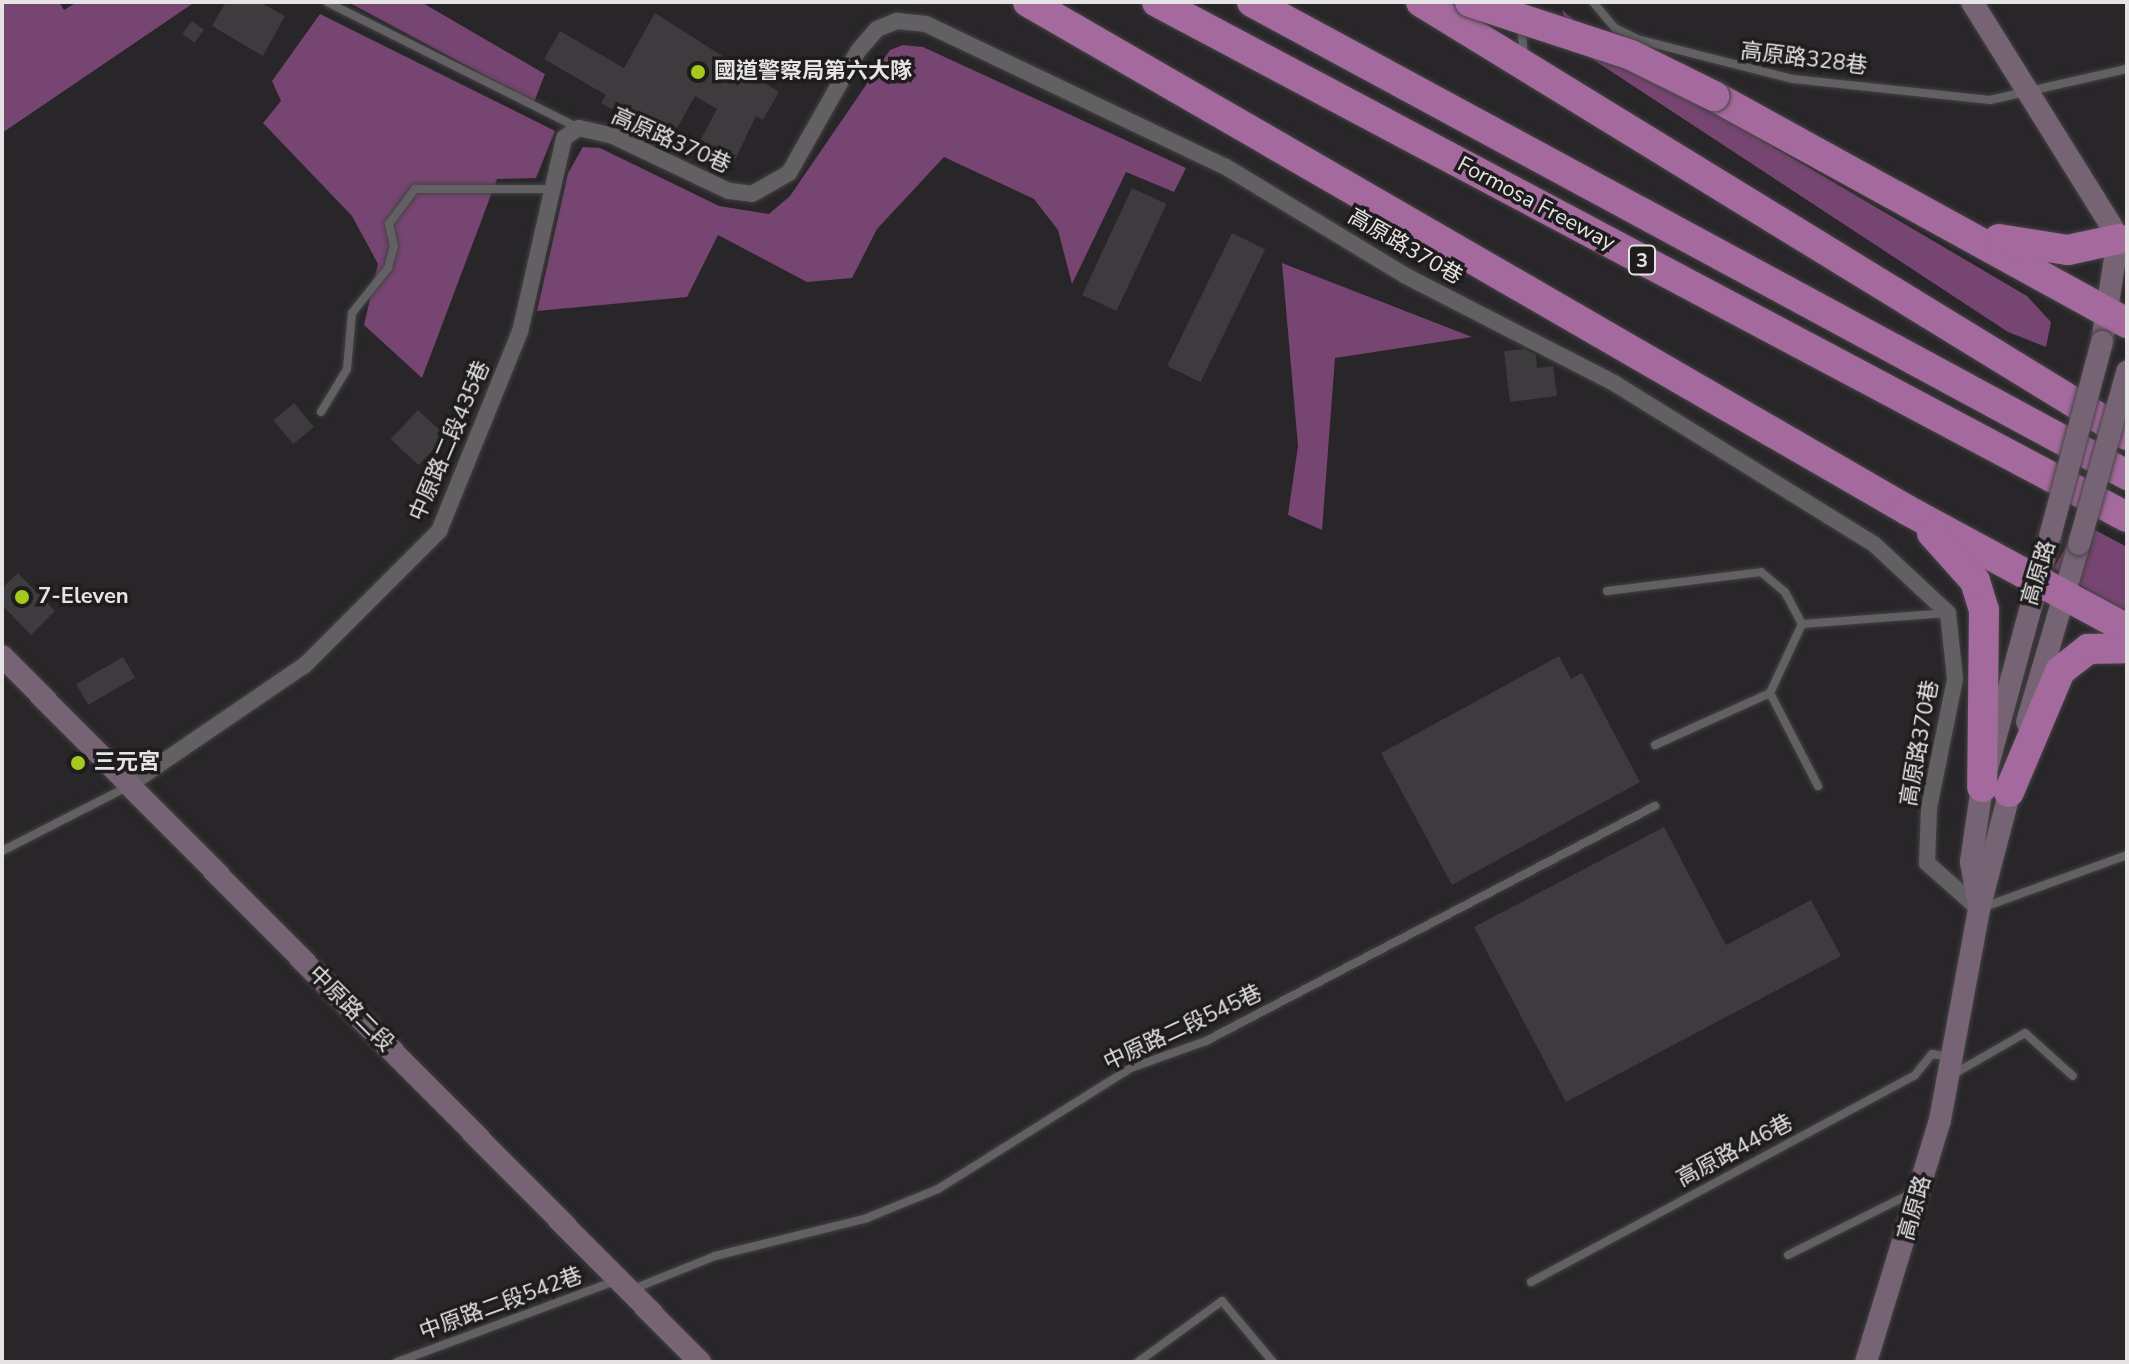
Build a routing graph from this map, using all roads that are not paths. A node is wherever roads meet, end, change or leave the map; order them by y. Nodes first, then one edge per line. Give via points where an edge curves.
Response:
1 (327, 2) edge
2 (1028, 2) edge
3 (1133, 2) edge
4 (1157, 2) edge
5 (1252, 2) edge
6 (1593, 2) edge
7 (1972, 2) edge
8 (1520, 4) edge
9 (1425, 6) edge
10 (1193, 21) junction
11 (1479, 22) edge
12 (2127, 69) edge
13 (1529, 72) junction
14 (2030, 95) junction
15 (579, 128) junction
16 (550, 189) junction
17 (1952, 227) junction
18 (2124, 241) edge
19 (2127, 283) edge
20 (2118, 317) edge
21 (2127, 372) edge
22 (321, 412) dead end
23 (2127, 435) edge
24 (2127, 475) edge
25 (1907, 510) junction
26 (2127, 517) edge
27 (2048, 585) junction
28 (1607, 591) dead end
29 (1948, 613) junction
30 (1802, 624) junction
31 (2127, 629) edge
32 (2127, 648) edge
33 (2, 656) edge
34 (1770, 693) junction
35 (1655, 745) dead end
36 (129, 785) junction
37 (1818, 786) dead end
38 (1996, 790) junction
39 (1655, 806) dead end
40 (2, 851) edge
41 (2127, 855) edge
42 (1979, 909) junction
43 (1950, 1068) junction
44 (2073, 1076) dead end
45 (1920, 1189) junction
46 (1788, 1255) dead end
47 (1531, 1282) dead end
48 (624, 1285) junction
49 (397, 1362) edge
50 (700, 1362) edge
51 (1138, 1362) edge
52 (1273, 1362) edge
53 (1866, 1362) edge

1 - 15 lane
2 - 25 highway
3 - 10 highway
4 - 10 highway, Formosa Freeway / 3
5 - 24 highway, Formosa Freeway / 3
6 - 14 lane, 高原路328巷 via 1615,28 1640,40 1736,70 1972,100
7 - 14 street
8 - 11 lane
8 - 13 lane
9 - 11 highway
10 - 26 highway, Formosa Freeway / 3
11 - 13 highway
11 - 17 highway, bridge via 1631,55
12 - 14 lane, 高原路328巷
13 - 23 highway
14 - 18 street
15 - 16 street, 中原路二段435巷 via 564,138
15 - 29 street, 高原路370巷 via 752,194 789,173 877,29 897,21 926,24 1226,167 1406,276 1614,383 1875,545
16 - 22 lane via 415,189 389,224 394,246 388,268 352,313 347,369
16 - 36 street, 中原路二段435巷 via 520,332 439,531 305,665
17 - 18 highway via 2041,250
17 - 20 highway
18 - 20 street, 高原路
19 - 20 street
20 - 27 street, 高原路, bridge via 2102,342 2050,536
21 - 27 street, 高原路, bridge via 2079,544
25 - 27 highway
25 - 38 highway via 1975,581 1984,610
27 - 31 highway
27 - 38 street, 高原路
28 - 30 lane via 1761,572 1785,592
29 - 30 lane
29 - 42 street, 高原路370巷 via 1955,679 1929,808 1927,863
30 - 34 lane
32 - 38 highway via 2088,649 2060,671
33 - 36 street, 中原路二段
34 - 35 lane
34 - 37 lane
36 - 40 lane
36 - 48 street, 中原路二段
38 - 42 street, 高原路 via 1971,862
39 - 48 lane, 中原路二段545巷 via 1206,1041 1131,1068 938,1189 867,1218
41 - 42 lane
42 - 43 street, 高原路
43 - 44 lane via 2025,1033
43 - 45 street, 高原路
43 - 47 lane, 高原路446巷 via 1932,1054 1915,1075
45 - 46 lane
45 - 53 street, 高原路
48 - 49 lane, 中原路二段542巷
48 - 50 street, 中原路二段
51 - 52 lane via 1222,1301

